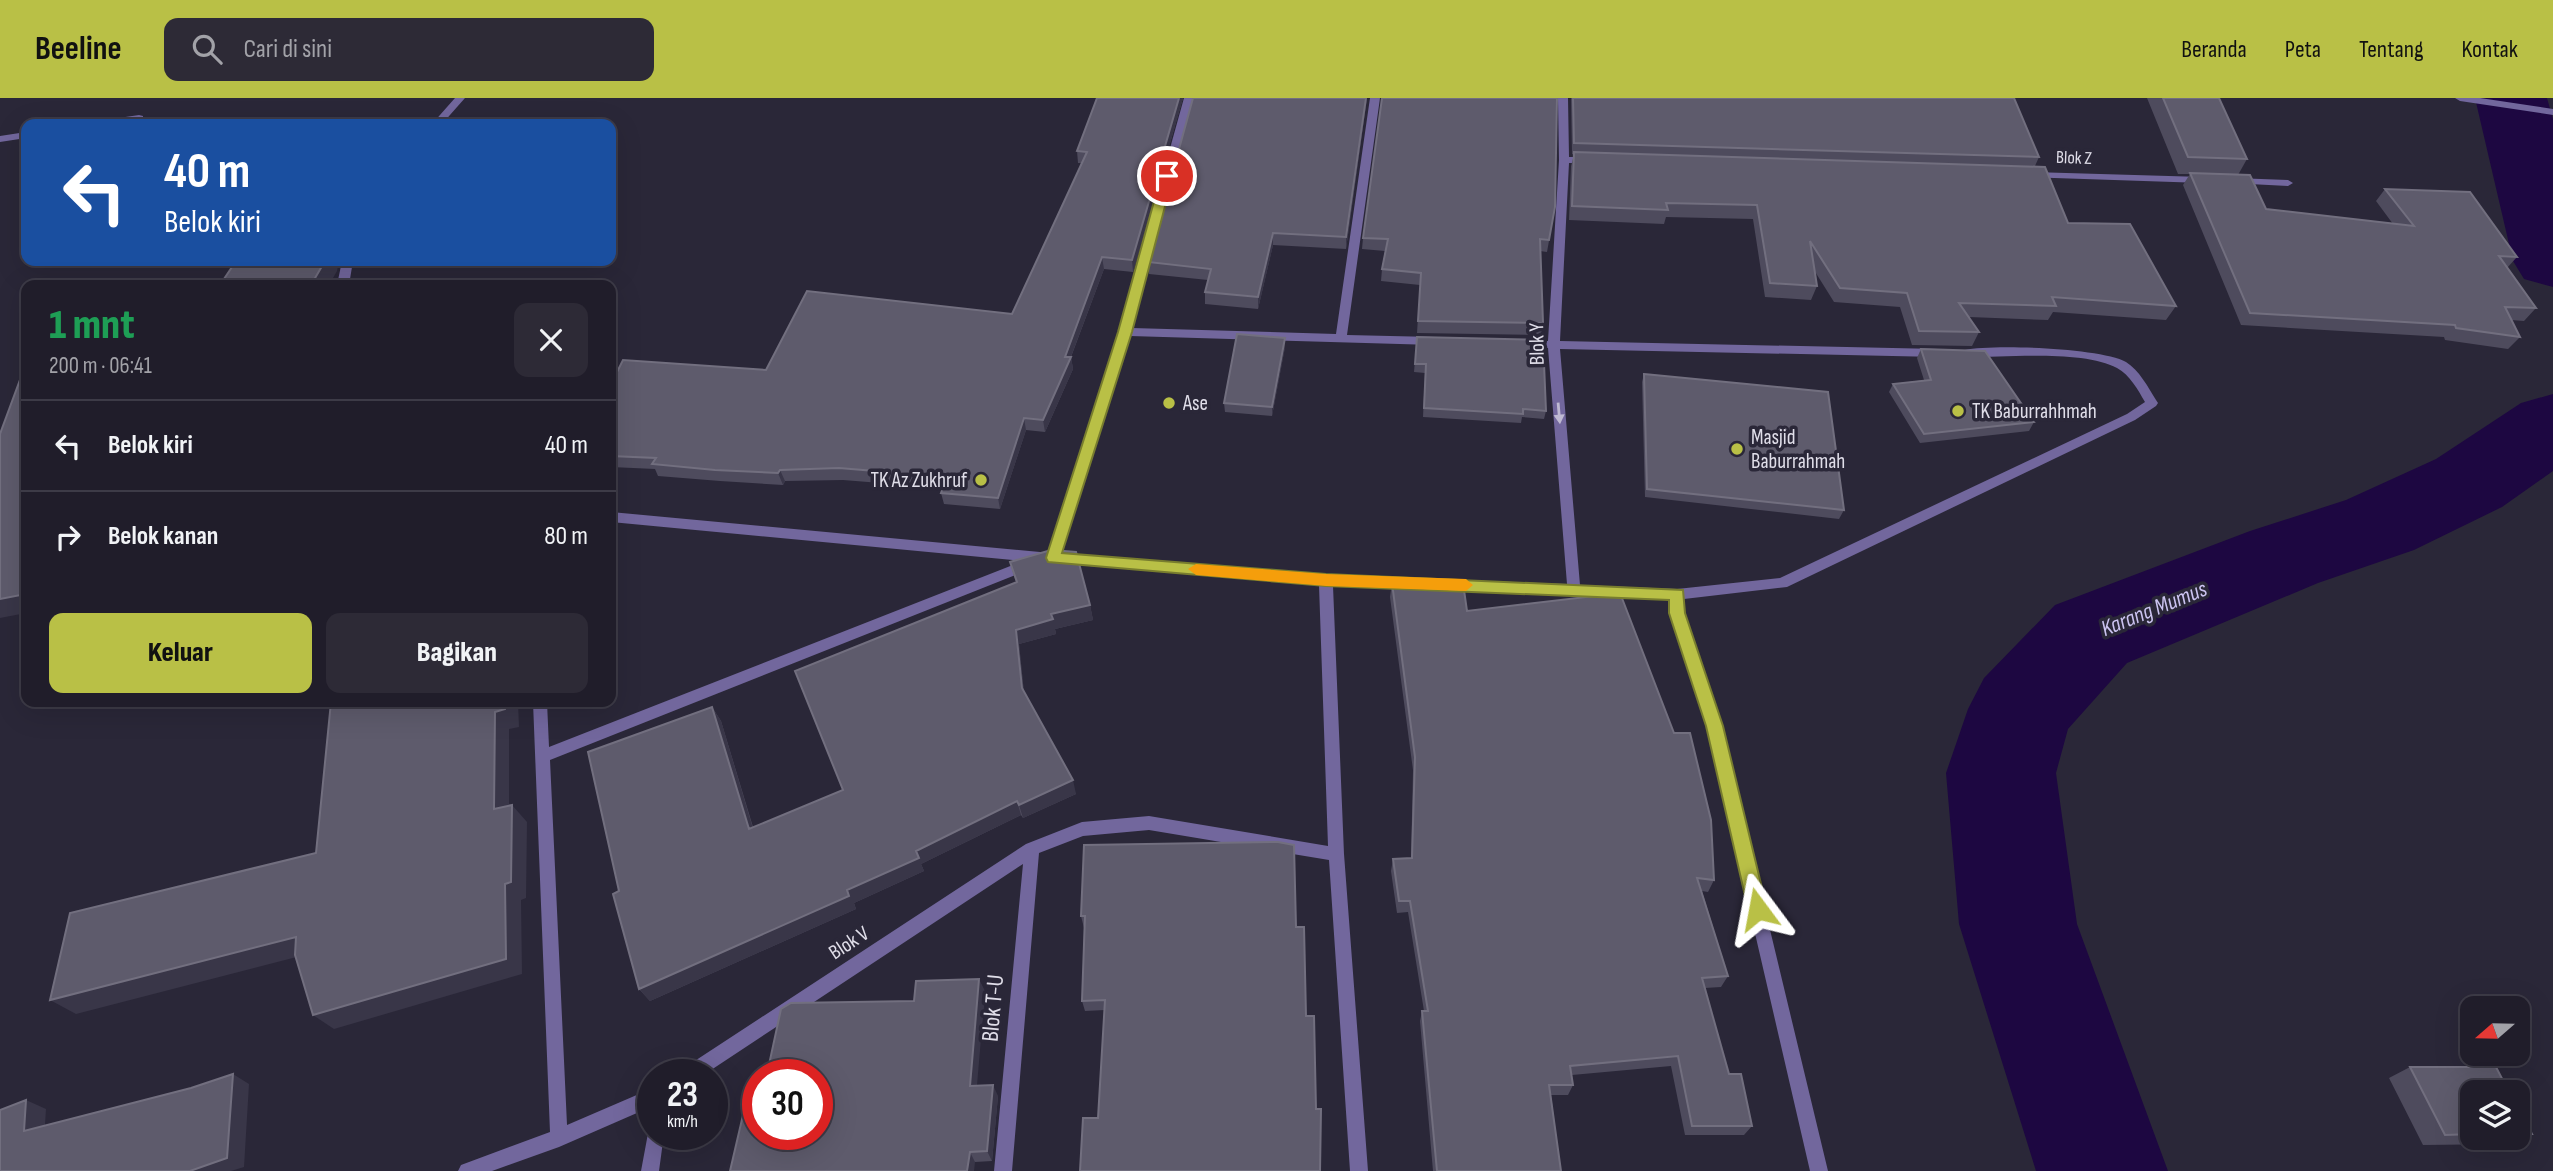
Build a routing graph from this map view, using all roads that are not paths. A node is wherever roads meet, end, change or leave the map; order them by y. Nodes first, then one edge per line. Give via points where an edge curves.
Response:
1 (460, 98) edge
2 (1189, 98) edge
3 (1375, 98) edge
4 (1563, 98) edge
5 (2460, 98) edge
6 (2553, 112) edge
7 (139, 118) dead end
8 (132, 119) edge
9 (441, 119) edge
10 (21, 136) edge
11 (0, 139) edge
12 (1564, 160) junction
13 (1606, 161) edge
14 (2021, 174) edge
15 (2211, 180) edge
16 (2224, 181) edge
17 (2288, 183) dead end
18 (1125, 332) junction
19 (1341, 339) junction
20 (1448, 342) edge
21 (1514, 344) edge
22 (1554, 345) junction
23 (616, 517) edge
24 (1049, 557) junction
25 (1326, 580) junction
26 (1574, 589) junction
27 (1677, 594) junction
28 (540, 707) edge
29 (542, 756) junction
30 (1032, 849) junction
31 (1336, 854) junction
32 (713, 1059) edge
33 (637, 1104) edge
34 (562, 1136) junction
35 (653, 1150) edge
36 (467, 1171) edge
37 (650, 1171) edge
38 (1003, 1171) edge
39 (1359, 1171) edge
40 (1819, 1171) edge

1 - 9 street
2 - 18 street
3 - 19 street
4 - 12 street, Blok Y
5 - 6 street
7 - 8 street
10 - 11 street
12 - 13 street
12 - 22 street, Blok Y
14 - 15 street, Blok Z
16 - 17 street
18 - 19 street
18 - 24 street
19 - 20 street
21 - 22 street
22 -> 26 street, Blok Y
22 - 27 street via 2065,355 2120,365 2152,403 1802,576 1782,583
23 - 24 street
24 - 25 street
24 - 29 street
25 - 26 street
25 - 31 street
26 - 27 street
27 - 40 street via 1677,613 1714,726
28 - 29 street
29 - 34 street
30 - 31 street, Blok V via 1082,829 1149,823
30 - 32 street, Blok V
30 - 38 street, Blok T-U
31 - 39 street
33 - 34 street
34 - 36 street
35 - 37 street

